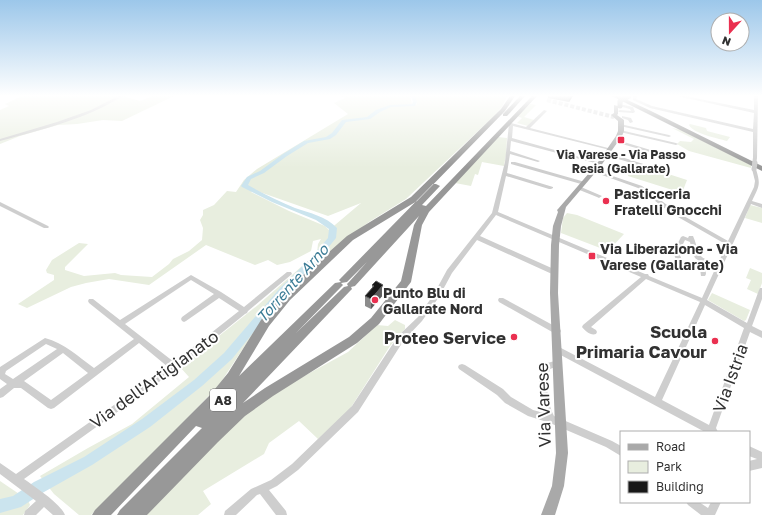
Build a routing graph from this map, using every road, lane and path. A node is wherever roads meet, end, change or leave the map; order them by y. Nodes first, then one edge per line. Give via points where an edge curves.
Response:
1 (66, 120) edge
2 (494, 120) edge
3 (500, 120) edge
4 (505, 120) edge
5 (512, 120) edge
6 (536, 120) edge
7 (623, 120) edge
8 (665, 120) edge
9 (671, 120) edge
10 (705, 120) edge
11 (756, 120) edge
12 (756, 124) junction
13 (762, 126) edge
14 (528, 128) junction
15 (621, 128) junction
16 (755, 132) junction
17 (762, 134) edge
18 (669, 136) dead end
19 (509, 139) junction
20 (0, 140) edge
21 (616, 141) junction
22 (676, 144) dead end
23 (609, 151) junction
24 (652, 151) dead end
25 (508, 152) junction
26 (538, 161) dead end
27 (513, 163) dead end
28 (599, 164) junction
29 (762, 165) edge
30 (762, 169) edge
31 (660, 170) dead end
32 (593, 171) junction
33 (504, 174) junction
34 (581, 186) junction
35 (551, 188) dead end
36 (599, 196) dead end
37 (750, 202) junction
38 (0, 204) edge
39 (762, 206) edge
40 (495, 213) junction
41 (46, 227) dead end
42 (476, 237) junction
43 (553, 239) junction
44 (730, 244) junction
45 (679, 247) junction
46 (695, 250) junction
47 (702, 260) junction
48 (720, 266) junction
49 (681, 267) dead end
50 (553, 271) junction
51 (289, 274) dead end
52 (703, 274) dead end
53 (646, 276) junction
54 (345, 284) junction
55 (762, 290) edge
56 (219, 294) junction
57 (501, 300) dead end
58 (91, 301) dead end
59 (703, 301) junction
60 (245, 311) junction
61 (184, 319) dead end
62 (119, 324) junction
63 (748, 326) junction
64 (557, 331) junction
65 (593, 332) dead end
66 (762, 335) edge
67 (139, 340) junction
68 (62, 350) junction
69 (558, 350) junction
70 (558, 363) junction
71 (174, 367) junction
72 (462, 367) dead end
73 (94, 373) junction
74 (1, 377) edge
75 (13, 384) junction
76 (0, 394) edge
77 (656, 402) junction
78 (550, 419) junction
79 (562, 425) junction
80 (713, 431) edge
81 (620, 450) edge
82 (750, 451) edge
83 (762, 458) edge
84 (762, 463) edge
85 (750, 466) edge
86 (0, 468) edge
87 (16, 479) junction
88 (262, 489) junction
89 (40, 498) junction
90 (692, 503) edge
91 (715, 503) edge
92 (29, 515) edge
93 (60, 515) edge
94 (100, 515) edge
95 (108, 515) edge
96 (125, 515) edge
97 (136, 515) edge
98 (229, 515) edge
99 (282, 515) edge
100 (548, 515) edge
101 (709, 515) edge

1 - 20 street
2 - 94 highway via 414,199 350,238 286,297 265,323 232,377 214,399
3 - 54 highway, A8
4 - 54 highway, A8
5 - 97 highway via 426,211 418,225 406,282 375,321 353,340 241,412
6 - 14 street
7 - 15 main road, Via Varese
8 - 30 highway
9 - 29 highway
10 - 16 street
11 - 12 street
12 - 13 street
12 - 16 street
14 - 19 street via 512,124
14 - 23 street
15 - 18 street
15 - 21 main road, Via Varese
15 - 22 street
16 - 17 street
16 - 37 street, bridge via 754,169 757,181
19 - 25 street
19 - 28 street
21 - 23 main road, Via Varese
21 - 24 street
23 - 28 main road, Via Varese
23 - 31 street
25 - 26 street
25 - 33 street
27 - 34 street
28 - 32 main road, Via Varese
32 - 34 main road, Via Varese
32 - 44 street via 640,187 673,212
33 - 35 street
33 - 40 street
34 - 36 street
34 - 43 main road, Via Varese via 563,207
37 - 39 street
37 - 44 street
38 - 41 street
40 - 42 street
40 - 43 street
42 - 50 street
42 - 88 street via 420,319 402,338 355,409 295,468
43 - 50 main road, Via Varese
43 - 53 street
44 - 48 street
45 - 46 street
45 - 46 street via 683,238 692,239
45 - 49 street via 674,246
46 - 47 street via 697,257
47 - 48 street
47 - 52 street
48 - 59 street
50 - 64 main road, Via Varese
51 - 60 street, Via dell'Artigianato
53 - 59 street
53 - 65 street via 586,327
54 - 95 highway, A8
54 - 96 highway, A8
55 - 63 street, Via Istria
56 - 60 street
56 - 61 street
56 - 62 street via 191,277
57 - 64 street
58 - 62 street
59 - 63 street
59 - 77 street
60 - 71 street, Via dell'Artigianato
62 - 67 street
63 - 66 street
63 - 80 street, Via Istria
64 - 69 main road, Via Varese
67 - 71 street
67 - 73 street
68 - 73 street
68 - 74 street via 45,341 3,369
68 - 75 street
69 - 70 main road, Via Varese
69 - 77 street
70 - 78 street via 549,364 545,373 544,394
70 - 79 main road, Via Varese
71 - 87 street, Via dell'Artigianato
72 - 78 street via 508,400 531,413
73 - 75 street via 51,405 22,384
74 - 75 street
75 - 76 street
77 - 80 street
78 - 79 street
79 - 81 street
79 - 100 main road, Via Varese via 560,471
82 - 83 street
84 - 85 street
86 - 87 street
87 - 89 street
88 - 98 street via 254,492
88 - 99 street
89 - 92 street
89 - 93 street
90 - 101 street
91 - 101 street

